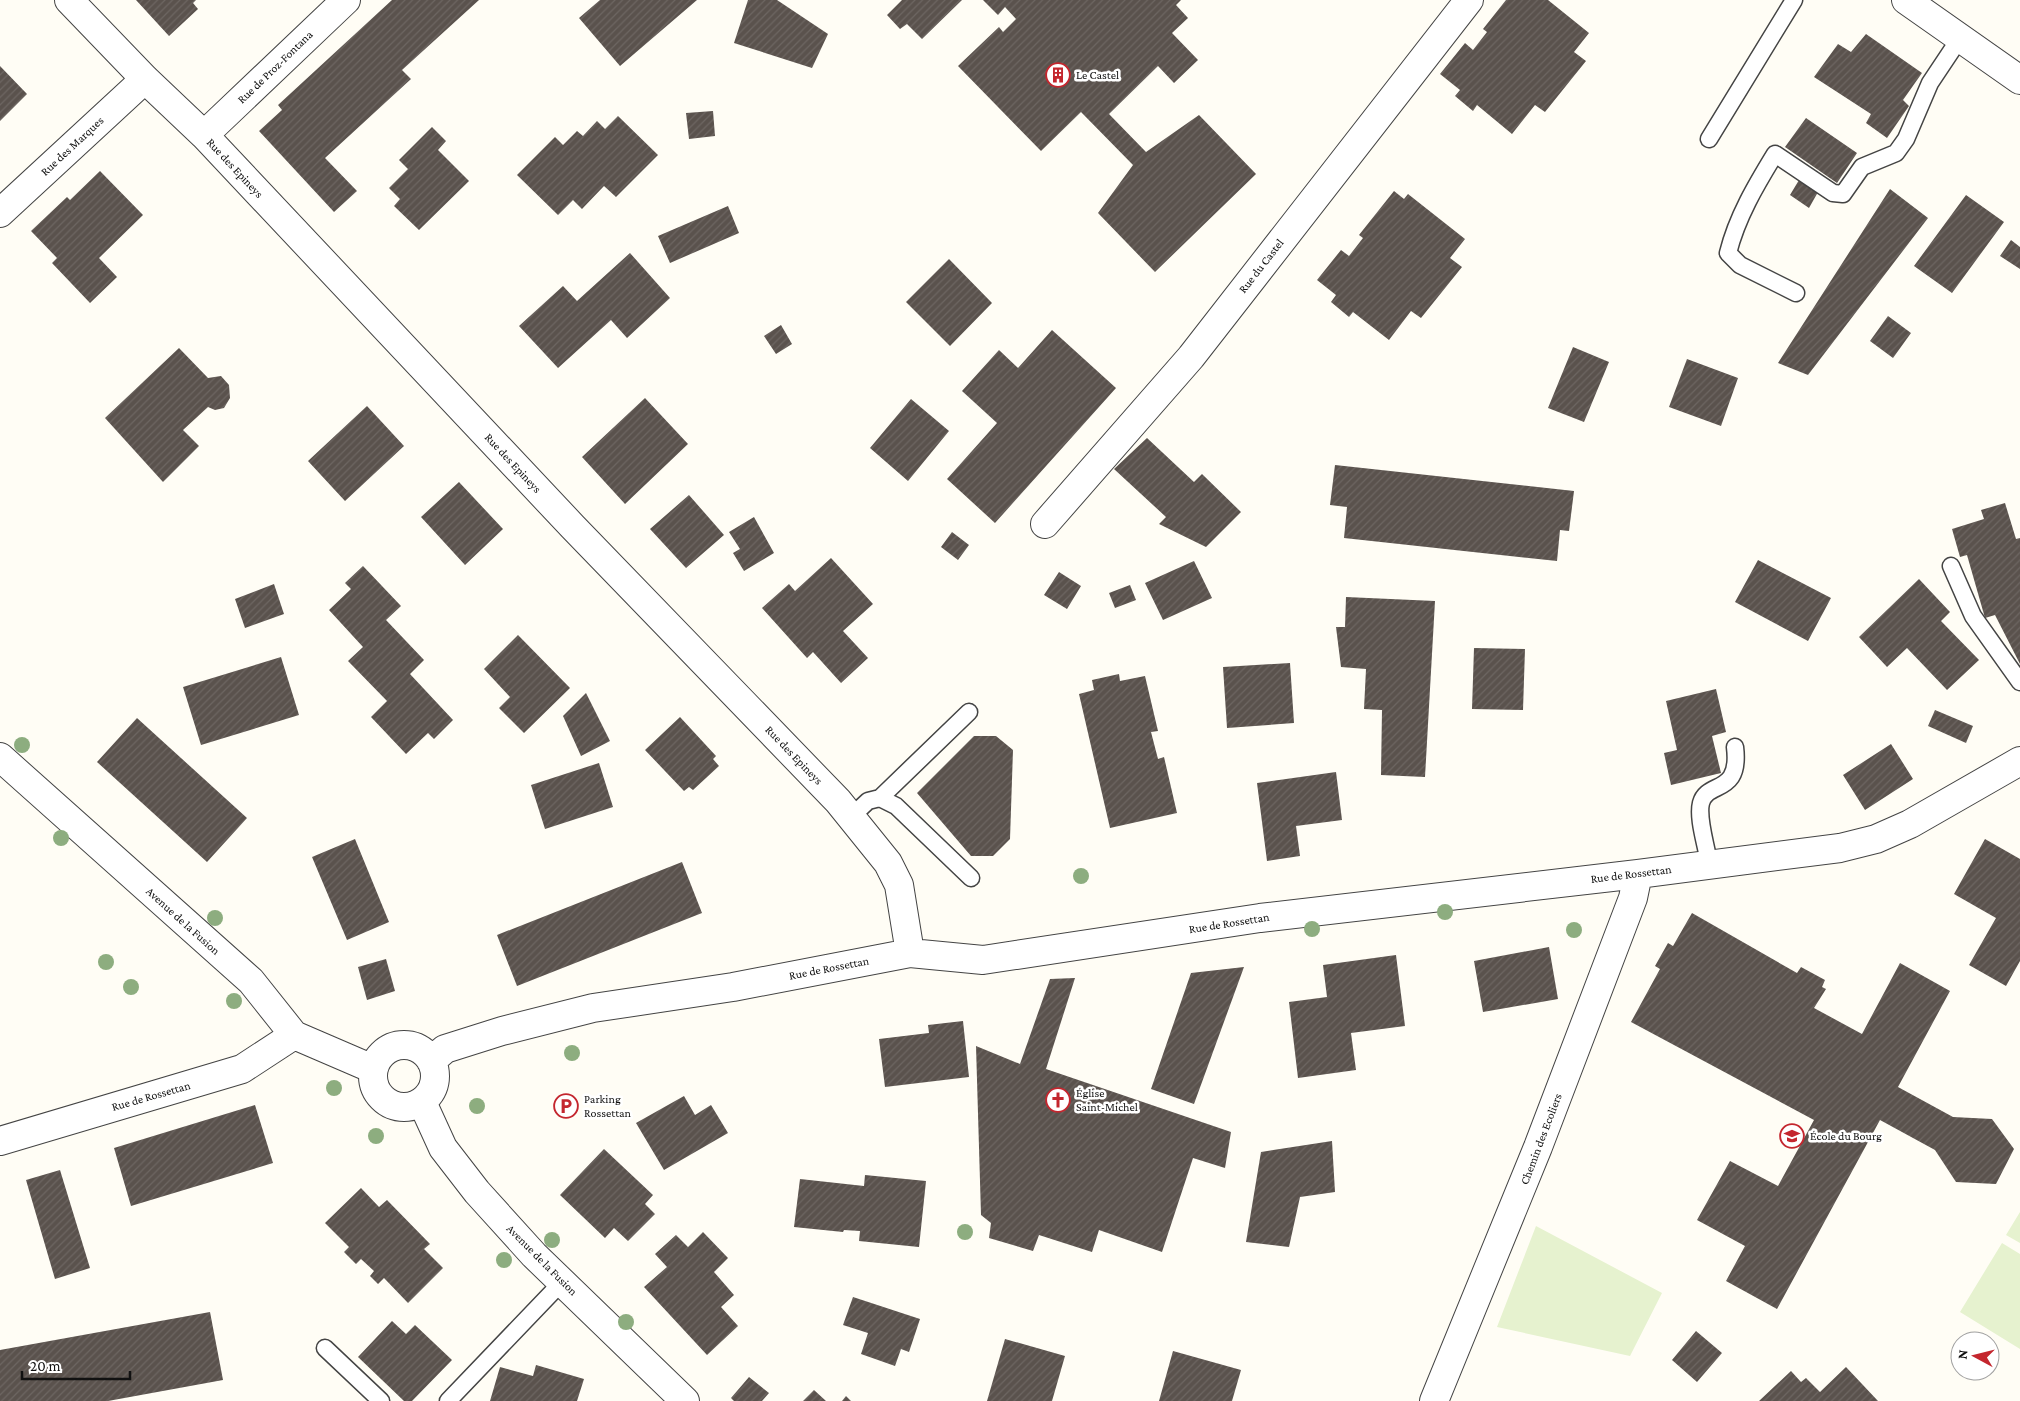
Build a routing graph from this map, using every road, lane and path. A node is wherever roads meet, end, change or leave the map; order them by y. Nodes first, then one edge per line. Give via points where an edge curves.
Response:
1 (69, 0) edge
2 (346, 0) edge
3 (1469, 0) edge
4 (1794, 0) edge
5 (1906, 0) edge
6 (1960, 38) junction
7 (145, 79) junction
8 (2020, 80) edge
9 (204, 135) junction
10 (1709, 139) dead end
11 (0, 213) edge
12 (1796, 293) dead end
13 (1044, 524) dead end
14 (1951, 566) dead end
15 (2020, 682) edge
16 (969, 712) dead end
17 (1735, 746) dead end
18 (0, 756) edge
19 (2020, 761) edge
20 (880, 798) junction
21 (851, 817) junction
22 (1709, 864) junction
23 (1638, 874) junction
24 (971, 878) dead end
25 (910, 953) junction
26 (294, 1035) junction
27 (431, 1061) junction
28 (373, 1069) junction
29 (422, 1102) junction
30 (0, 1141) edge
31 (562, 1282) junction
32 (325, 1348) dead end
33 (381, 1401) edge
34 (448, 1401) edge
35 (685, 1401) edge
36 (1434, 1401) edge

1 - 7 street, Rue des Epineys
2 - 9 street, Rue de Proz-Fontana
3 - 13 street, Rue du Castel via 1191,357
4 - 10 lane
5 - 6 street
6 - 8 street
6 - 12 lane via 1930,83 1906,139 1896,153 1862,167 1843,194 1833,194 1776,154 1759,180 1734,231 1728,253 1740,265
7 - 9 street, Rue des Epineys
7 - 11 street, Rue des Marques
9 - 21 street, Rue des Epineys
14 - 15 lane via 1973,616
16 - 20 lane
17 - 22 lane via 1737,764 1734,774 1725,784 1703,797 1700,804
18 - 26 street, Avenue de la Fusion via 251,981
19 - 22 street, Rue de Rossettan via 1933,812 1876,839 1840,848
20 - 21 lane via 868,801
20 - 24 lane via 896,806
21 - 25 street, Rue des Epineys via 888,863 899,885
22 - 23 street, Rue de Rossettan
23 - 25 street, Rue de Rossettan via 1260,918 983,960
23 - 36 street, Chemin des Ecoliers via 1633,898 1538,1147
25 - 27 street, Rue de Rossettan via 733,987 593,1008 445,1049
26 - 28 street, Avenue de la Fusion
26 - 30 street, Rue de Rossettan via 242,1069
27 - 28 street via 417,1048 399,1045 382,1053
27 - 29 street via 435,1080
28 - 29 street via 374,1086 389,1104 406,1108
29 - 31 street, Avenue de la Fusion via 443,1148 471,1185
31 - 34 lane
31 - 35 street, Avenue de la Fusion
32 - 33 lane

